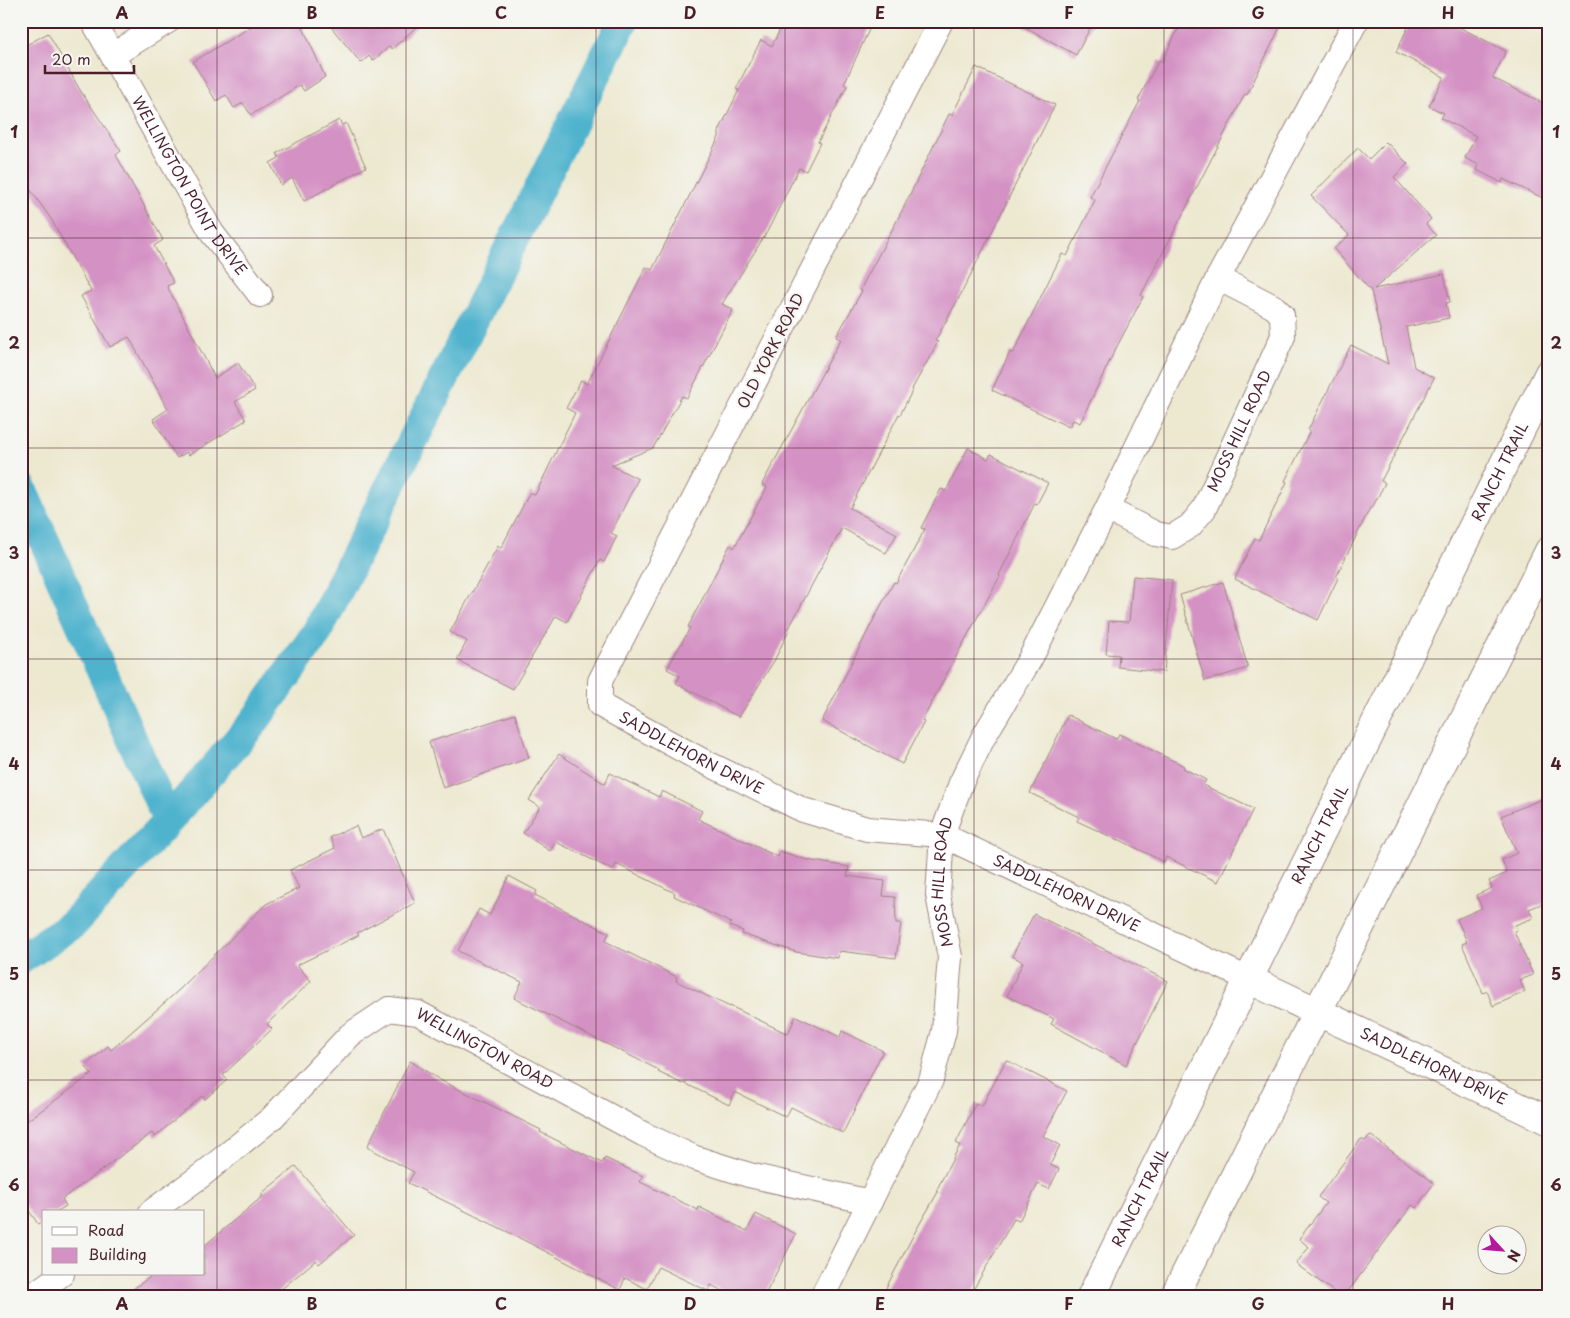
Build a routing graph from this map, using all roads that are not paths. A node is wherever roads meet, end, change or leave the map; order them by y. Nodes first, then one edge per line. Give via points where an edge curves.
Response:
1 (94, 21) edge
2 (168, 21) edge
3 (941, 21) edge
4 (1356, 21) edge
5 (113, 55) junction
6 (1218, 278) junction
7 (260, 294) dead end
8 (1549, 373) edge
9 (1106, 508) junction
10 (1549, 551) edge
11 (600, 681) joint
12 (942, 835) junction
13 (1248, 979) junction
14 (1317, 1012) junction
15 (1549, 1121) edge
16 (870, 1202) junction
17 (154, 1210) edge
18 (59, 1276) edge
19 (30, 1297) edge
20 (822, 1297) edge
21 (1091, 1297) edge
22 (1174, 1297) edge

1 - 5 street, WELLINGTON POINT DRIVE
2 - 5 street
3 - 11 street, OLD YORK ROAD
4 - 6 street, MOSS HILL ROAD
5 - 7 street, WELLINGTON POINT DRIVE via 212,233
6 - 9 street, MOSS HILL ROAD
6 - 9 street, MOSS HILL ROAD via 1274,307 1282,315 1283,336 1204,509 1190,526 1172,537 1156,534
8 - 13 main road, RANCH TRAIL
9 - 12 street, MOSS HILL ROAD via 1030,659 984,736 961,783
10 - 14 main road
11 - 12 street, SADDLEHORN DRIVE via 600,705 803,810 867,829
12 - 13 street, SADDLEHORN DRIVE
12 - 16 street, MOSS HILL ROAD via 938,895 950,957 944,1031 931,1080
13 - 14 main road, SADDLEHORN DRIVE
13 - 21 main road, RANCH TRAIL
14 - 15 main road, SADDLEHORN DRIVE
14 - 22 main road
16 - 17 street, WELLINGTON ROAD via 749,1175 695,1158 418,1013 389,1009 350,1035 272,1118
16 - 20 street, MOSS HILL ROAD
18 - 19 street

